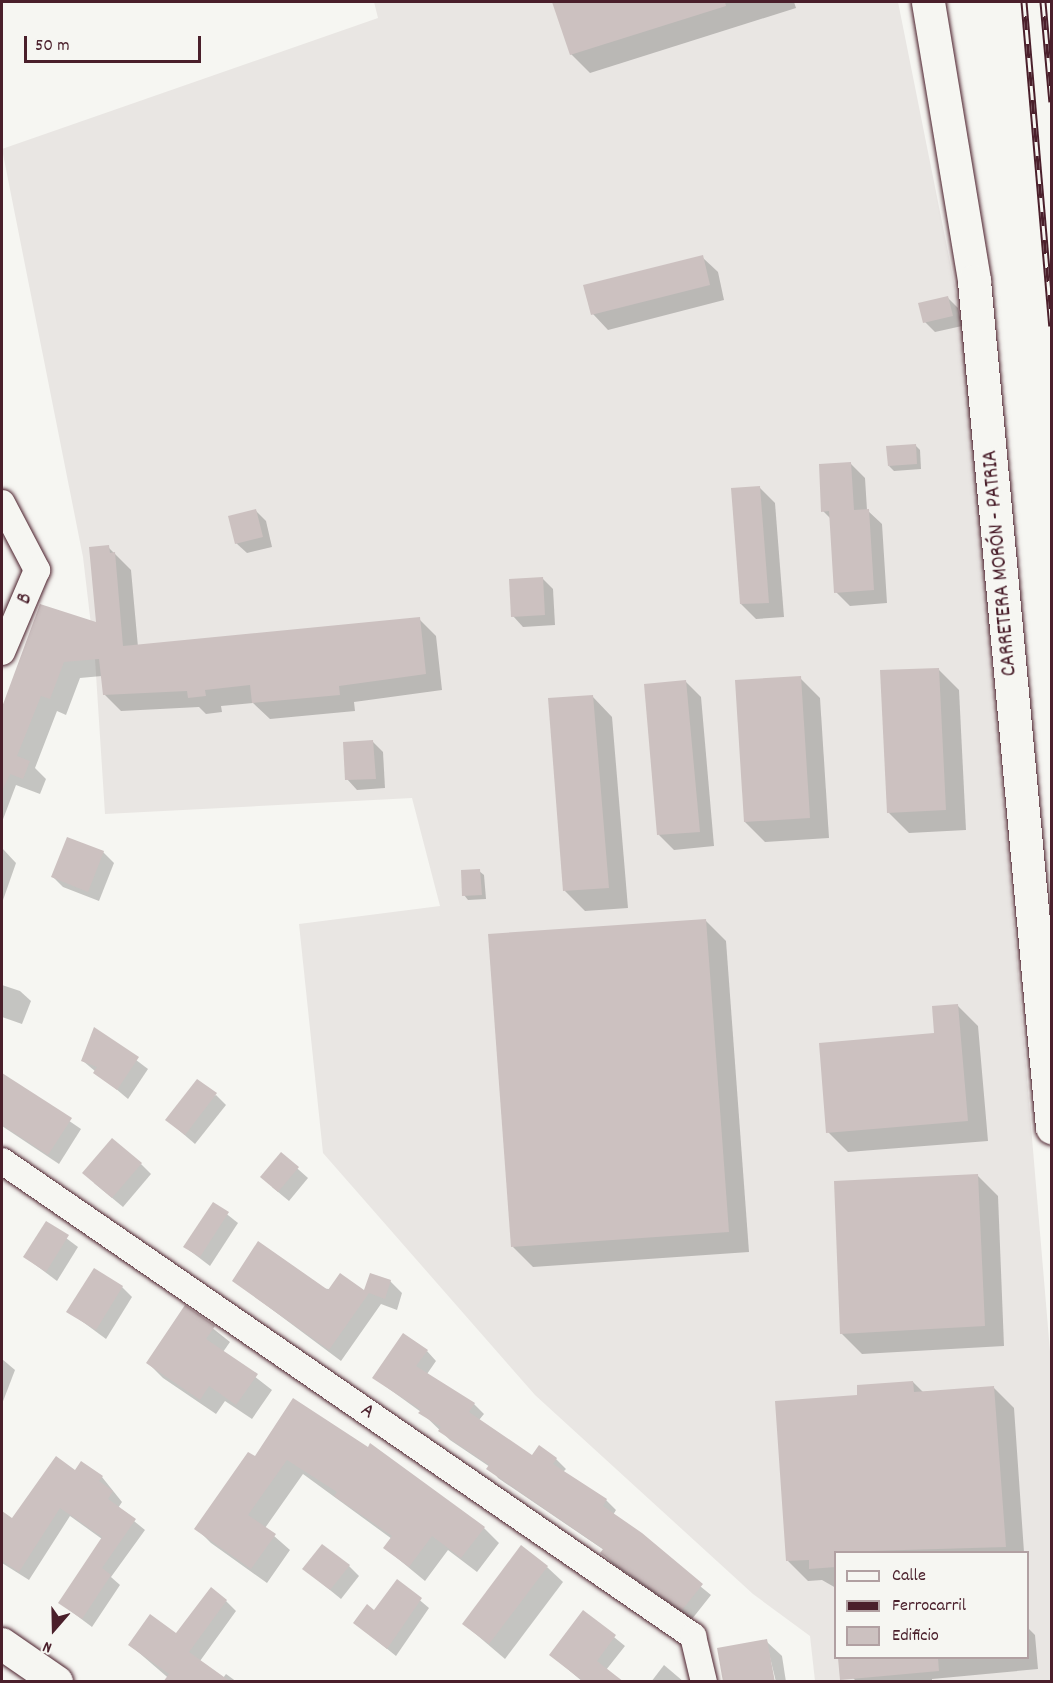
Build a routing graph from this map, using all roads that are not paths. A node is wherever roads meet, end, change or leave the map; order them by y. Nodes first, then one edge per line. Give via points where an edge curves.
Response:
1 (928, 2) edge
2 (2, 503) edge
3 (2, 652) edge
4 (1052, 1127) edge
5 (2, 1161) edge
6 (2, 1644) edge
7 (57, 1682) edge
8 (704, 1682) edge

1 - 4 main road, CARRETERA MORÓN - PATRIA via 974,281
2 - 3 street, B via 34,561 35,578
5 - 8 street, A via 693,1636
6 - 7 street

